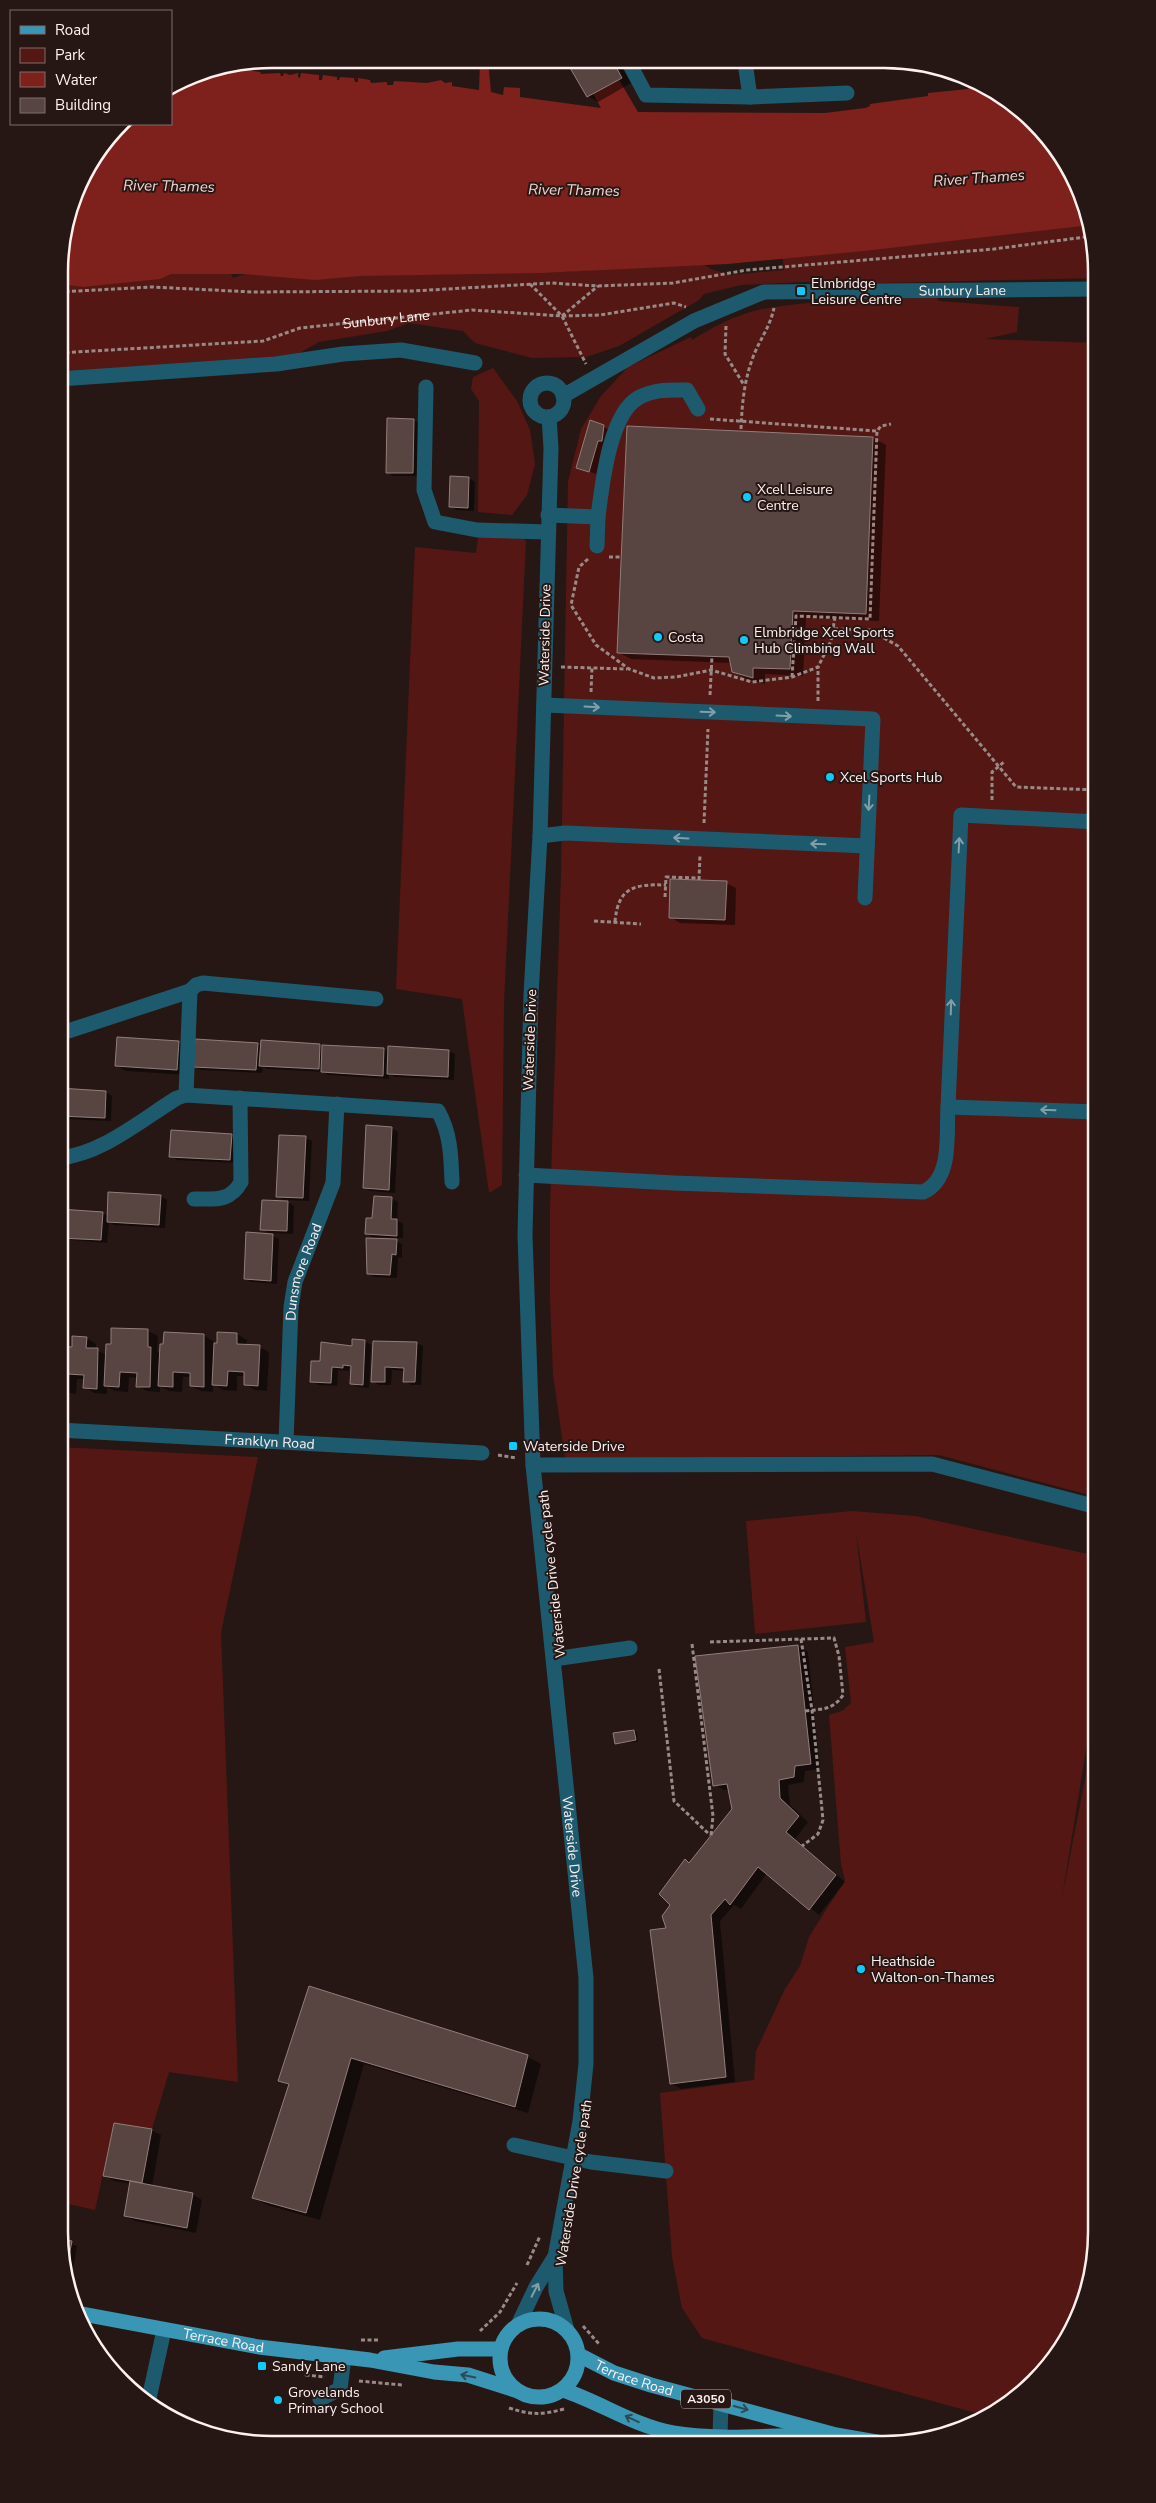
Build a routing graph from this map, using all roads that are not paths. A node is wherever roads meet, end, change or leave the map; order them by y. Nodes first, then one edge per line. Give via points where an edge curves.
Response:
1 (632, 68) edge
2 (746, 68) edge
3 (847, 94) dead end
4 (750, 97) junction
5 (1088, 289) edge
6 (475, 363) dead end
7 (68, 378) edge
8 (426, 387) dead end
9 (563, 396) junction
10 (698, 409) road end
11 (549, 417) junction
12 (548, 515) junction
13 (598, 517) junction
14 (548, 532) junction
15 (600, 553) road end
16 (544, 705) junction
17 (1088, 822) edge
18 (540, 836) junction
19 (867, 846) junction
20 (865, 898) dead end
21 (190, 991) junction
22 (376, 998) dead end
23 (68, 1031) edge
24 (186, 1095) junction
25 (240, 1098) junction
26 (337, 1104) junction
27 (948, 1107) junction
28 (1088, 1112) edge
29 (68, 1156) edge
30 (526, 1175) junction
31 (452, 1182) dead end
32 (194, 1199) dead end
33 (68, 1430) edge
34 (286, 1442) junction
35 (482, 1453) road end
36 (527, 1462) junction
37 (1088, 1505) edge
38 (630, 1648) dead end
39 (554, 1659) junction
40 (514, 2145) dead end
41 (575, 2158) junction
42 (666, 2171) dead end
43 (555, 2257) junction
44 (86, 2315) edge
45 (518, 2324) junction
46 (164, 2330) junction
47 (567, 2330) junction
48 (500, 2349) junction
49 (579, 2355) junction
50 (344, 2358) junction
51 (370, 2360) junction
52 (515, 2390) junction
53 (563, 2390) junction
54 (150, 2395) edge
55 (320, 2399) dead end
56 (721, 2403) junction
57 (836, 2434) junction
58 (693, 2436) edge
59 (719, 2436) edge
60 (816, 2436) edge
61 (846, 2436) edge

1 - 4 street via 646,95
2 - 4 street
3 - 4 street
5 - 9 street, Sunbury Lane via 764,292 711,314
6 - 7 street via 401,350 276,364
8 - 14 street via 424,490 435,522 477,530
9 - 11 street via 563,407
9 - 11 street via 561,390 545,383 531,395 532,406 539,415
10 - 13 street via 687,390 649,392 627,408 612,443
11 - 12 street, Waterside Drive
12 - 13 street
12 - 14 street, Waterside Drive
13 - 15 street
14 - 16 street, Waterside Drive
16 - 18 street, Waterside Drive
16 -> 19 street via 873,719
27 -> 17 street via 961,815
19 -> 18 street via 565,833
18 - 30 street, Waterside Drive
19 - 20 street
21 - 22 street via 203,983
21 - 23 street
21 - 24 street
24 - 25 street
24 - 29 street via 111,1140 87,1152
25 - 26 street
25 - 32 street via 241,1182 236,1191 225,1199
26 - 31 street via 438,1111 450,1142
26 - 34 street, Dunsmore Road via 333,1183 295,1282 291,1307
28 -> 27 street
27 - 30 street via 941,1176 932,1188 923,1192
30 - 36 street, Waterside Drive
33 - 34 street, Franklyn Road
34 - 35 street, Franklyn Road
36 - 37 street via 932,1464
36 - 39 street, Waterside Drive
38 - 39 street
39 - 41 street, Waterside Drive via 586,1978 586,2064
40 - 41 street
41 - 42 street
41 - 43 street, Waterside Drive
45 -> 43 street, Waterside Drive
43 - 47 street, Waterside Drive via 556,2291
44 - 46 main road, Terrace Road
45 - 47 main road via 539,2318 552,2320
45 - 48 main road via 506,2336
46 - 50 main road, Terrace Road
46 - 54 street
47 - 49 main road
48 - 51 main road, Terrace Road via 458,2349
48 - 52 main road via 500,2364 505,2378
49 - 53 main road via 575,2374
49 - 56 main road, Terrace Road / A3050 via 614,2373 651,2386
50 - 51 main road, Terrace Road
50 - 55 street via 340,2389
52 -> 51 main road, Terrace Road via 468,2375
52 - 53 main road via 529,2396 544,2397
58 -> 53 main road, Terrace Road / A3050 via 645,2425 600,2403
56 -> 57 main road, Terrace Road / A3050
56 - 59 street
57 - 60 main road, Terrace Road / A3050
57 - 61 main road, Terrace Road / A3050

